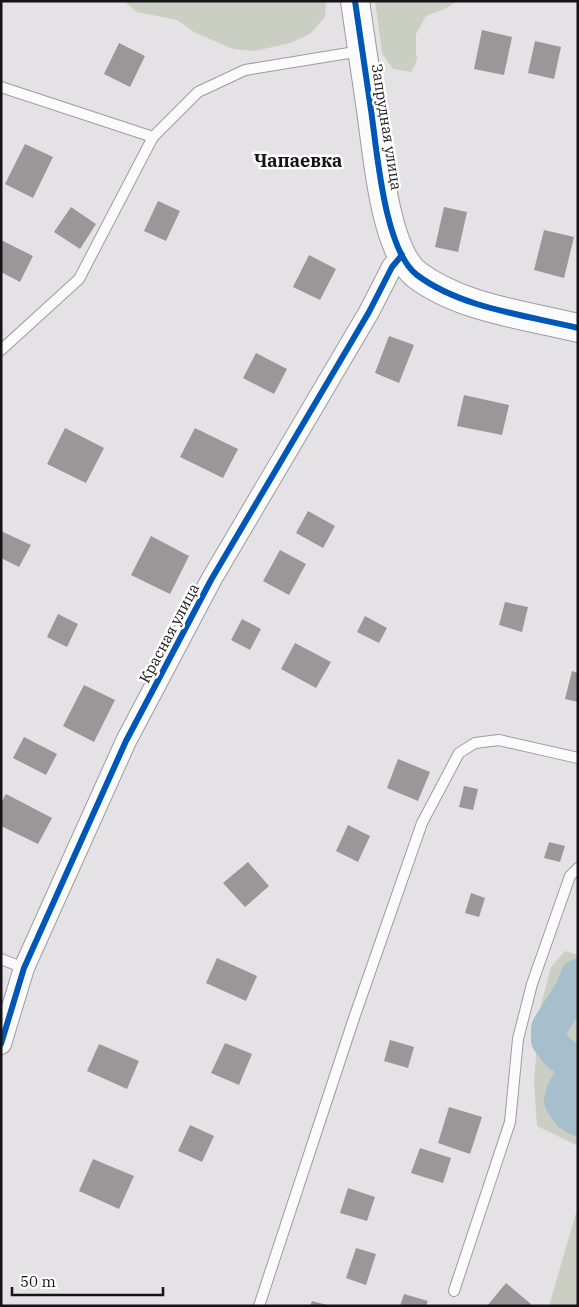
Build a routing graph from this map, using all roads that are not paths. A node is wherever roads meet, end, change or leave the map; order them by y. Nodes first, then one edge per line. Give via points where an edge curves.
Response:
1 (355, 1) edge
2 (362, 51) junction
3 (1, 87) edge
4 (153, 137) junction
5 (402, 255) junction
6 (578, 328) edge
7 (1, 350) edge
8 (578, 758) edge
9 (578, 868) edge
10 (1, 959) edge
11 (24, 968) junction
12 (1, 1044) edge
13 (454, 1291) dead end
14 (259, 1306) edge

1 - 2 street, Запрудная улица
2 - 4 lane via 245,70 198,92
2 - 5 street, Запрудная улица via 384,194 392,230
3 - 4 lane
4 - 7 lane via 79,280
5 - 6 street, Запрудная улица via 416,273 439,289 473,303
5 - 11 street, Красная улица via 392,267 369,312 211,580 130,733
8 - 14 lane via 499,740 475,743 459,753 422,823
9 - 13 lane via 570,876 532,984 518,1039 510,1122
10 - 11 lane
11 - 12 street, Красная улица

